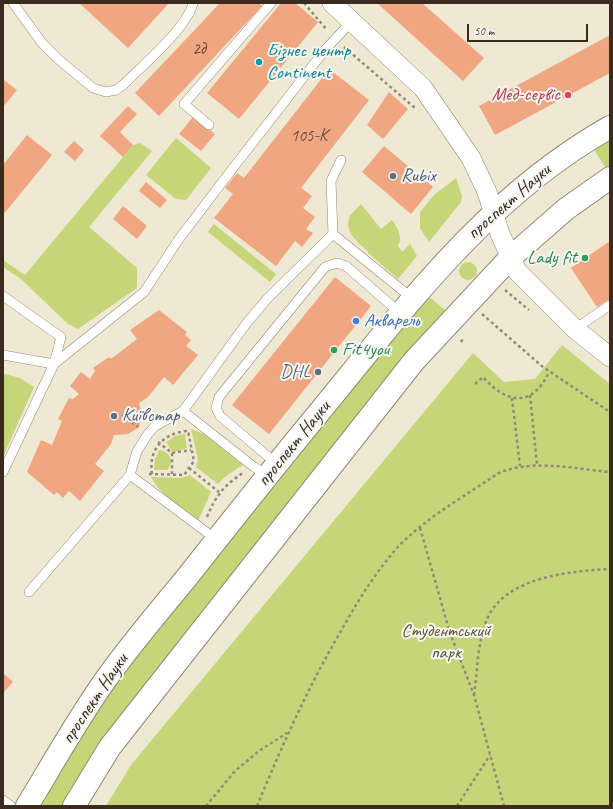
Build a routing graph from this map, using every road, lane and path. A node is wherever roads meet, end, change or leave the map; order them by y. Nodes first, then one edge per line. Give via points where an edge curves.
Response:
1 (12, 3) edge
2 (193, 3) edge
3 (271, 3) edge
4 (304, 3) edge
5 (332, 3) edge
6 (352, 21) junction
7 (335, 40) junction
8 (419, 114) dead end
9 (209, 125) dead end
10 (610, 127) edge
11 (341, 160) dead end
12 (610, 178) edge
13 (493, 212) junction
14 (333, 234) junction
15 (510, 258) junction
16 (3, 296) edge
17 (610, 305) edge
18 (407, 306) junction
19 (480, 313) dead end
20 (575, 329) junction
21 (3, 355) edge
22 (610, 357) edge
23 (54, 364) junction
24 (549, 372) junction
25 (474, 384) dead end
26 (530, 395) junction
27 (512, 398) junction
28 (183, 411) junction
29 (610, 412) edge
30 (188, 431) junction
31 (191, 450) junction
32 (537, 465) junction
33 (520, 466) junction
34 (189, 468) junction
35 (266, 469) junction
36 (3, 472) edge
37 (610, 472) edge
38 (152, 474) junction
39 (172, 474) junction
40 (130, 475) junction
41 (220, 492) junction
42 (420, 528) junction
43 (209, 535) junction
44 (610, 570) edge
45 (29, 592) dead end
46 (474, 695) junction
47 (288, 733) junction
48 (490, 755) junction
49 (3, 800) edge
50 (11, 806) edge
51 (27, 806) edge
52 (74, 806) edge
53 (206, 806) edge
54 (256, 806) edge
55 (457, 806) edge
56 (504, 806) edge

1 - 2 lane via 42,43 58,59 93,88 106,92 116,90 133,75 180,26
3 - 9 lane via 184,104
4 - 7 path
5 - 6 street
6 - 7 lane
6 - 13 street via 423,88 471,158
7 - 8 path
7 - 23 lane via 189,226 144,292
10 - 13 main road, проспект Науки via 548,166
11 - 14 lane via 331,181
12 - 15 main road, проспект Науки via 566,209
13 - 15 street
13 - 18 main road, проспект Науки
14 - 18 lane
14 - 28 lane via 267,299
15 - 20 street via 517,271
15 - 52 main road, проспект Науки via 414,361 110,747
16 - 23 lane via 61,337
17 - 20 lane
18 - 35 main road, проспект Науки
18 - 35 lane via 346,266 337,264 325,267 219,397 216,408 220,416
19 - 24 path
20 - 22 street
21 - 23 lane
23 - 36 lane
24 - 26 path via 538,391
24 - 29 path
25 - 27 path via 483,377 501,394
26 - 27 path
26 - 32 path
27 - 33 path
28 - 30 path
28 - 35 lane
28 - 40 lane via 155,426 148,434 137,451
30 - 31 path
30 - 38 path via 174,433 160,443 152,457
31 - 34 path via 194,461
31 - 39 path via 172,453
32 - 33 path
32 - 37 path
33 - 42 path via 497,474
34 - 39 path via 184,475
34 - 41 path
35 - 41 path via 231,480
35 - 43 main road, проспект Науки
38 - 39 path
38 - 40 path
40 - 43 lane
40 - 45 lane
41 - 43 path via 214,500
42 - 46 path via 450,633
42 - 47 path via 398,547 355,605 316,674
43 - 51 main road, проспект Науки via 107,678
44 - 46 path via 565,574 536,581 518,587 502,597 488,618 484,631
46 - 48 path
47 - 53 path via 259,751 235,772
47 - 54 path
48 - 55 path
48 - 56 path
49 - 50 lane

